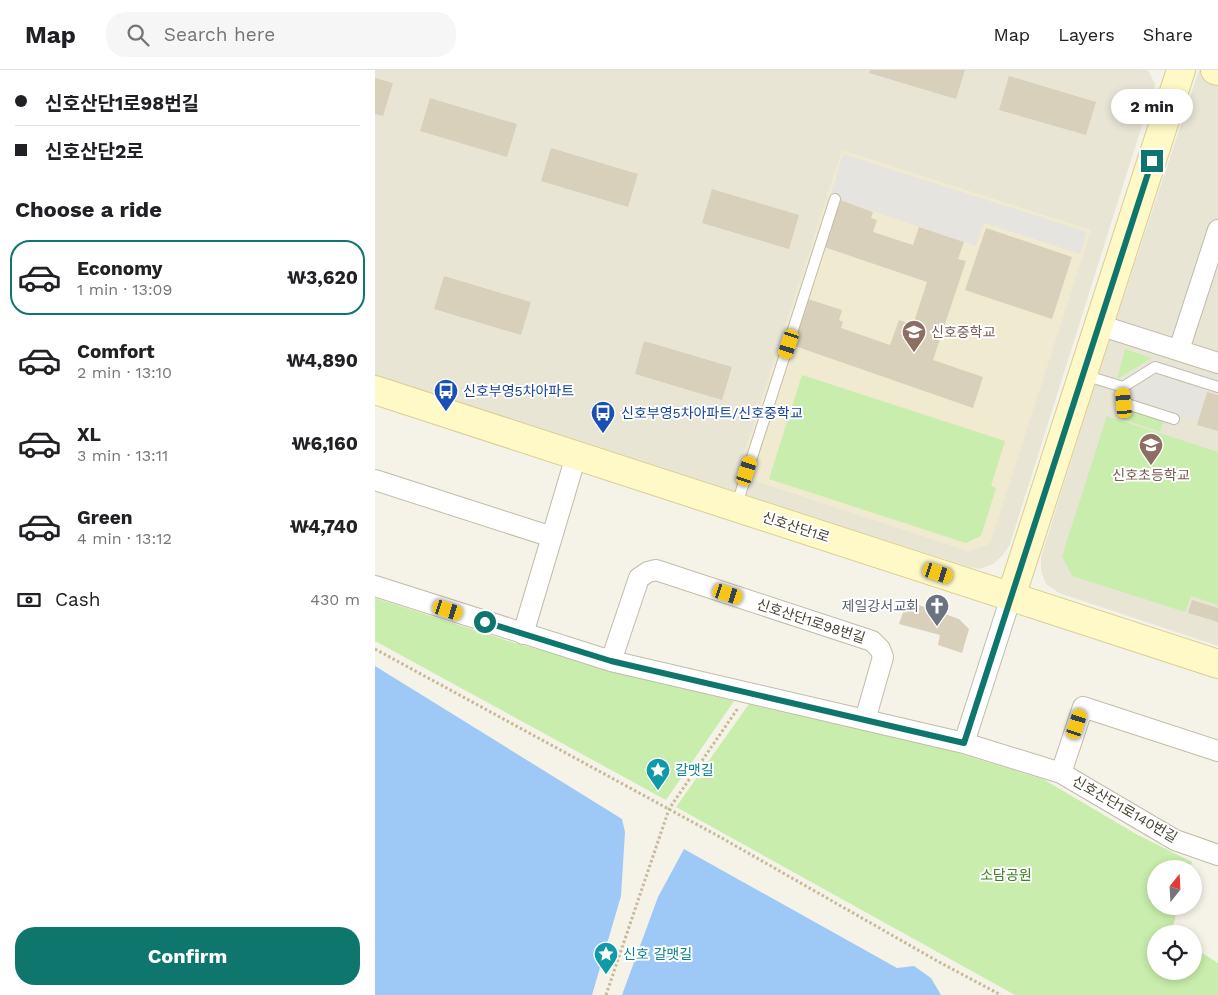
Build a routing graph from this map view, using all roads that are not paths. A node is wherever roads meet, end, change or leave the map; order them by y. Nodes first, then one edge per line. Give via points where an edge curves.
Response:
1 (1181, 70) edge
2 (835, 199) dead end
3 (1218, 230) edge
4 (1099, 325) junction
5 (1179, 350) junction
6 (1218, 363) edge
7 (1083, 375) junction
8 (1123, 387) junction
9 (1218, 387) edge
10 (375, 390) edge
11 (1174, 419) dead end
12 (576, 456) junction
13 (375, 480) edge
14 (736, 508) junction
15 (552, 537) junction
16 (375, 586) edge
17 (1011, 597) junction
18 (523, 634) junction
19 (611, 661) junction
20 (1218, 664) edge
21 (865, 720) junction
22 (964, 743) junction
23 (1218, 751) edge
24 (1061, 773) junction
25 (1218, 854) edge

1 - 4 main road
2 - 14 lane
3 - 5 street
4 - 5 street
4 - 7 main road
5 - 6 street
7 - 8 lane
7 - 17 main road
8 - 9 lane via 1155,367
8 - 11 lane via 1124,403
10 - 12 main road, 신호산단1로
12 - 14 main road, 신호산단1로
12 - 15 street
13 - 15 street
14 - 17 main road, 신호산단1로
15 - 18 street
16 - 18 street
17 - 20 main road, 신호산단1로
17 - 22 street
18 - 19 street
19 - 21 street
19 - 21 street, 신호산단1로98번길 via 639,578 656,570 872,641 883,657
21 - 22 street
22 - 24 street, 신호산단1로140번길
23 - 24 street, 신호산단1로140번길 via 1083,708
24 - 25 street, 신호산단1로140번길 via 1175,840

